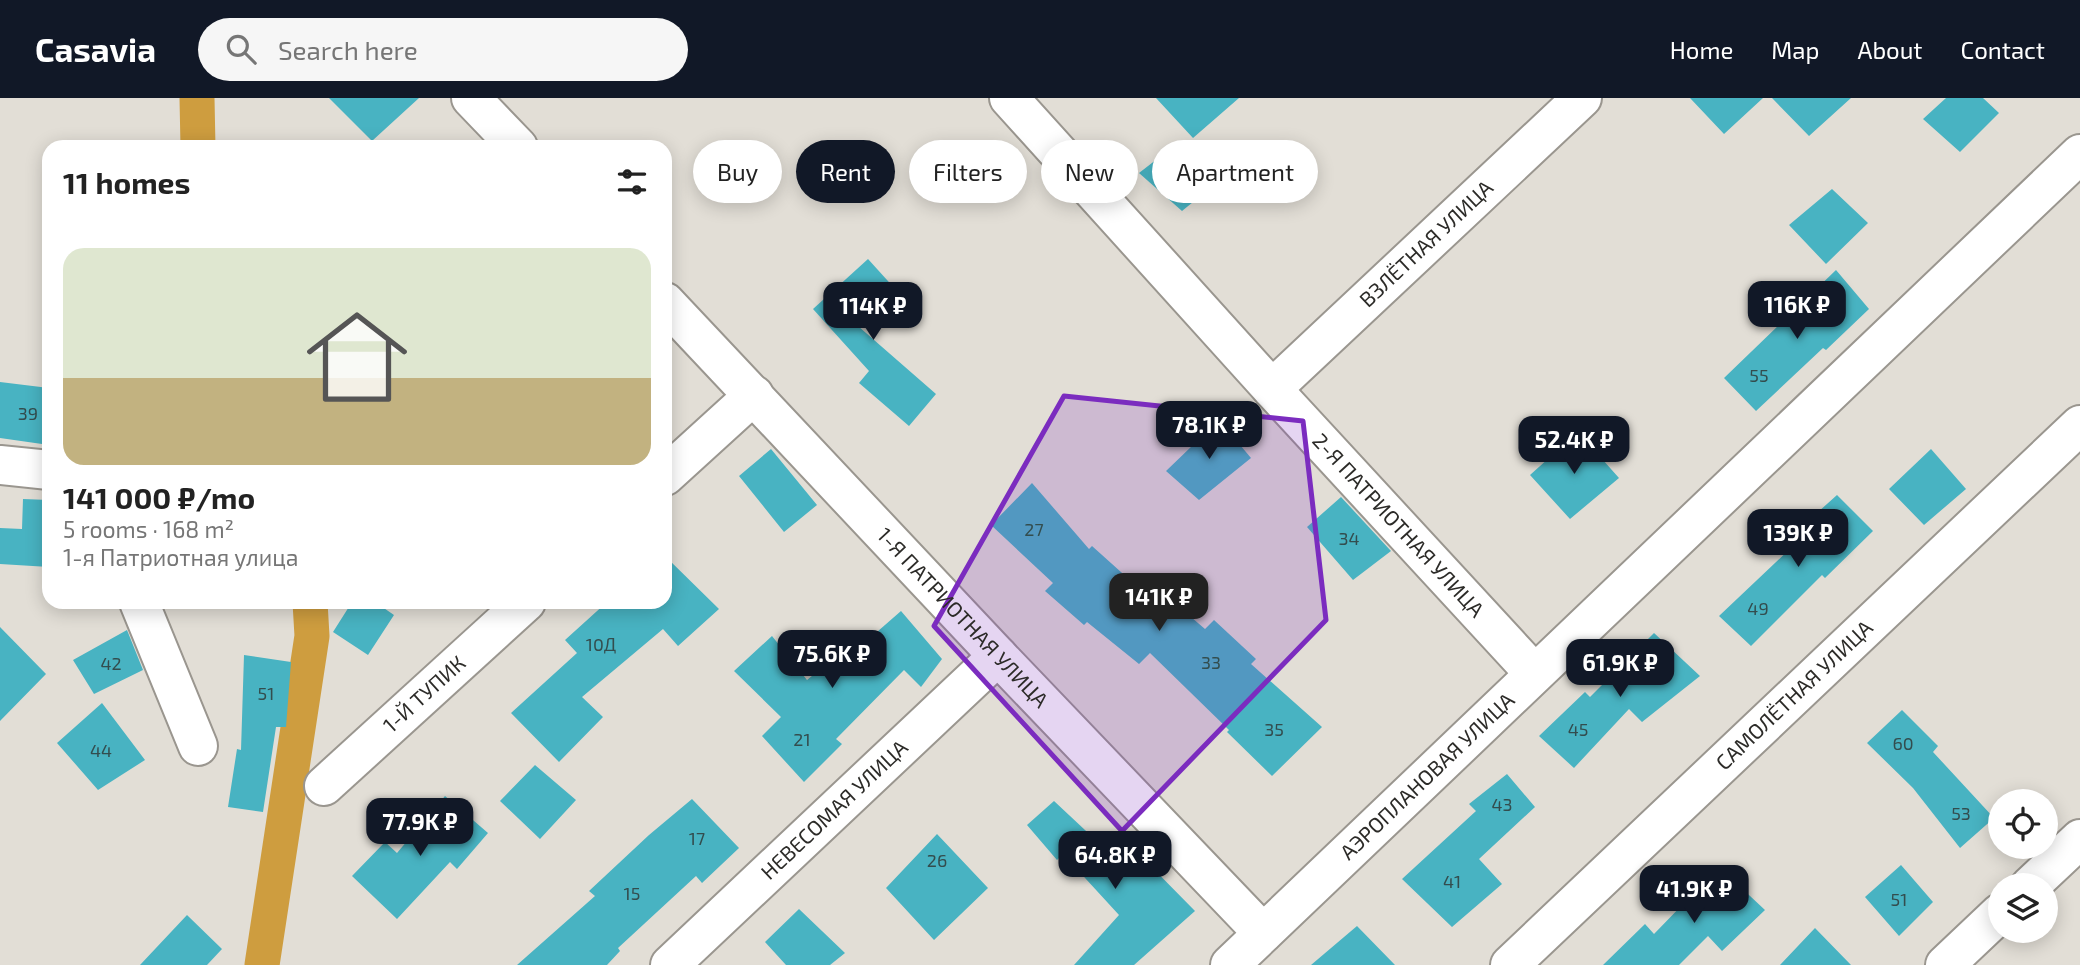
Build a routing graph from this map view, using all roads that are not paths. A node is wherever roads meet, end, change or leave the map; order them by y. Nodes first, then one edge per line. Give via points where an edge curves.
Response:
1 (471, 98) edge
2 (1582, 98) edge
3 (1017, 101) edge
4 (511, 140) edge
5 (2080, 154) edge
6 (672, 309) edge
7 (1272, 389) junction
8 (754, 395) junction
9 (2080, 425) edge
10 (0, 465) edge
11 (42, 469) edge
12 (672, 470) edge
13 (142, 609) edge
14 (518, 609) edge
15 (998, 656) junction
16 (1534, 673) junction
17 (198, 746) dead end
18 (324, 786) dead end
19 (2080, 839) edge
20 (2044, 873) edge
21 (1988, 924) edge
22 (1263, 933) junction
23 (670, 965) edge
24 (1230, 965) edge
25 (1510, 965) edge
26 (1945, 965) edge

1 - 4 street
2 - 7 street, ВЗЛЁТНАЯ УЛИЦА
3 - 7 street, 2-Я ПАТРИОТНАЯ УЛИЦА
5 - 16 street, АЭРОПЛАНОВАЯ УЛИЦА
6 - 8 street, 1-Я ПАТРИОТНАЯ УЛИЦА
7 - 16 street, 2-Я ПАТРИОТНАЯ УЛИЦА
8 - 12 street
8 - 15 street, 1-Я ПАТРИОТНАЯ УЛИЦА
9 - 25 street, САМОЛЁТНАЯ УЛИЦА
10 - 11 street
13 - 17 street
14 - 18 street, 1-Й ТУПИК
15 - 22 street, 1-Я ПАТРИОТНАЯ УЛИЦА
15 - 23 street, НЕВЕСОМАЯ УЛИЦА
16 - 22 street, АЭРОПЛАНОВАЯ УЛИЦА
19 - 20 street
21 - 26 street
22 - 24 street, АЭРОПЛАНОВАЯ УЛИЦА

